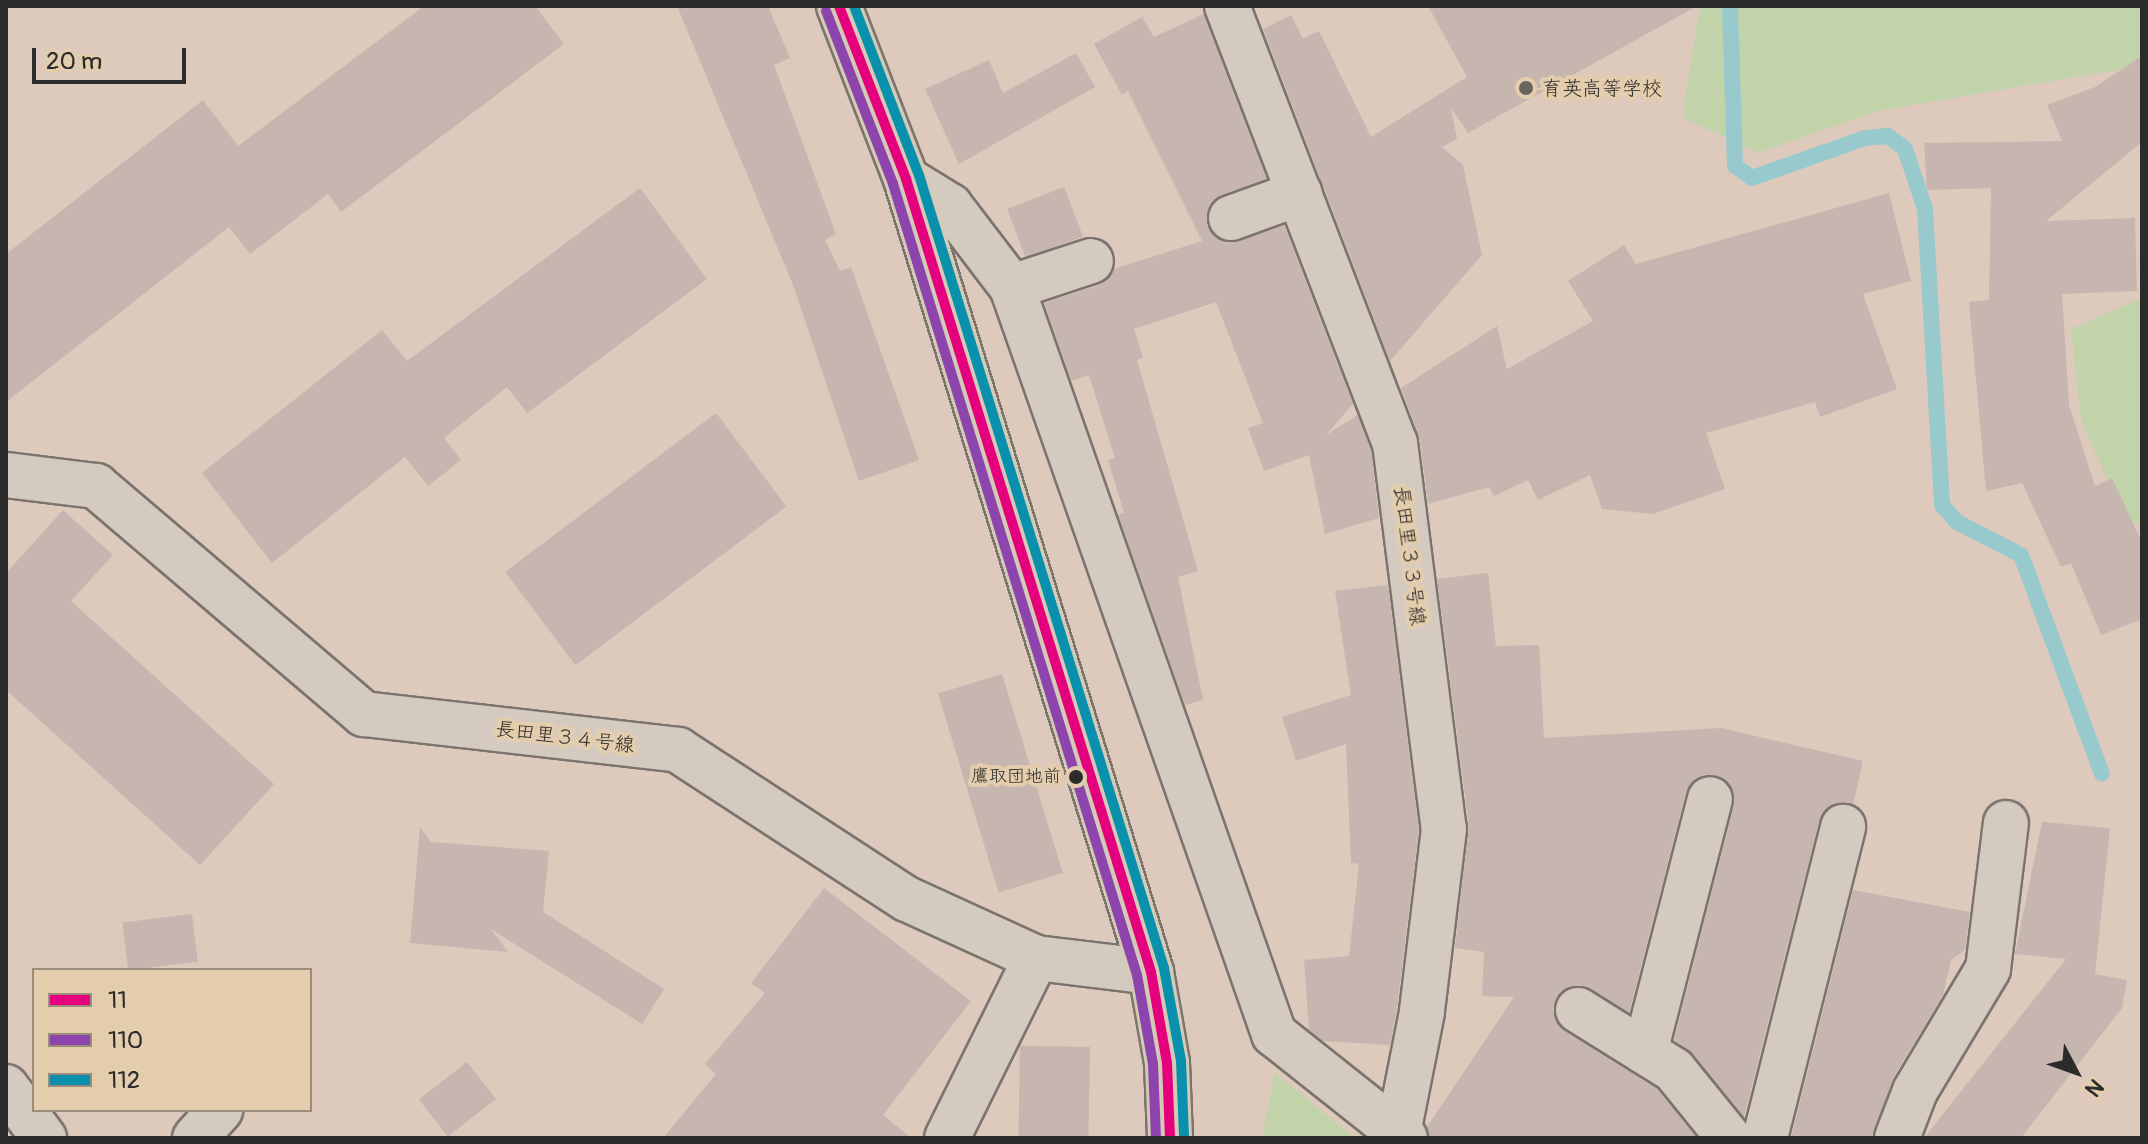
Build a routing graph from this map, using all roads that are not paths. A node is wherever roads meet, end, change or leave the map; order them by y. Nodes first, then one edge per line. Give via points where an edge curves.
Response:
1 (839, 6) edge
2 (1227, 6) edge
3 (906, 179) junction
4 (1300, 193) junction
5 (1231, 218) dead end
6 (1091, 261) dead end
7 (1012, 287) junction
8 (6, 475) edge
9 (1710, 799) dead end
10 (2006, 823) dead end
11 (1843, 827) dead end
12 (1036, 958) junction
13 (1151, 972) junction
14 (1578, 1010) dead end
15 (1645, 1052) junction
16 (6, 1087) edge
17 (218, 1112) edge
18 (1402, 1136) edge
19 (44, 1138) edge
20 (195, 1138) edge
21 (947, 1138) edge
22 (1170, 1138) edge
23 (1729, 1138) edge
24 (1765, 1138) edge
25 (1897, 1138) edge

1 - 3 main road
2 - 4 street, 長田里３３号線
3 - 7 street via 950,206
3 - 13 main road
4 - 5 street
4 - 18 street, 長田里３３号線 via 1395,443 1444,829
6 - 7 street
7 - 18 street via 1274,1034
8 - 12 street, 長田里３４号線 via 96,486 364,714 678,750 907,899
9 - 15 street
10 - 25 street via 1988,969 1915,1091
11 - 24 street
12 - 13 street, 長田里３４号線
12 - 21 street
13 - 22 main road via 1167,1063
14 - 15 street
15 - 23 street via 1674,1070
16 - 19 street
17 - 20 street

